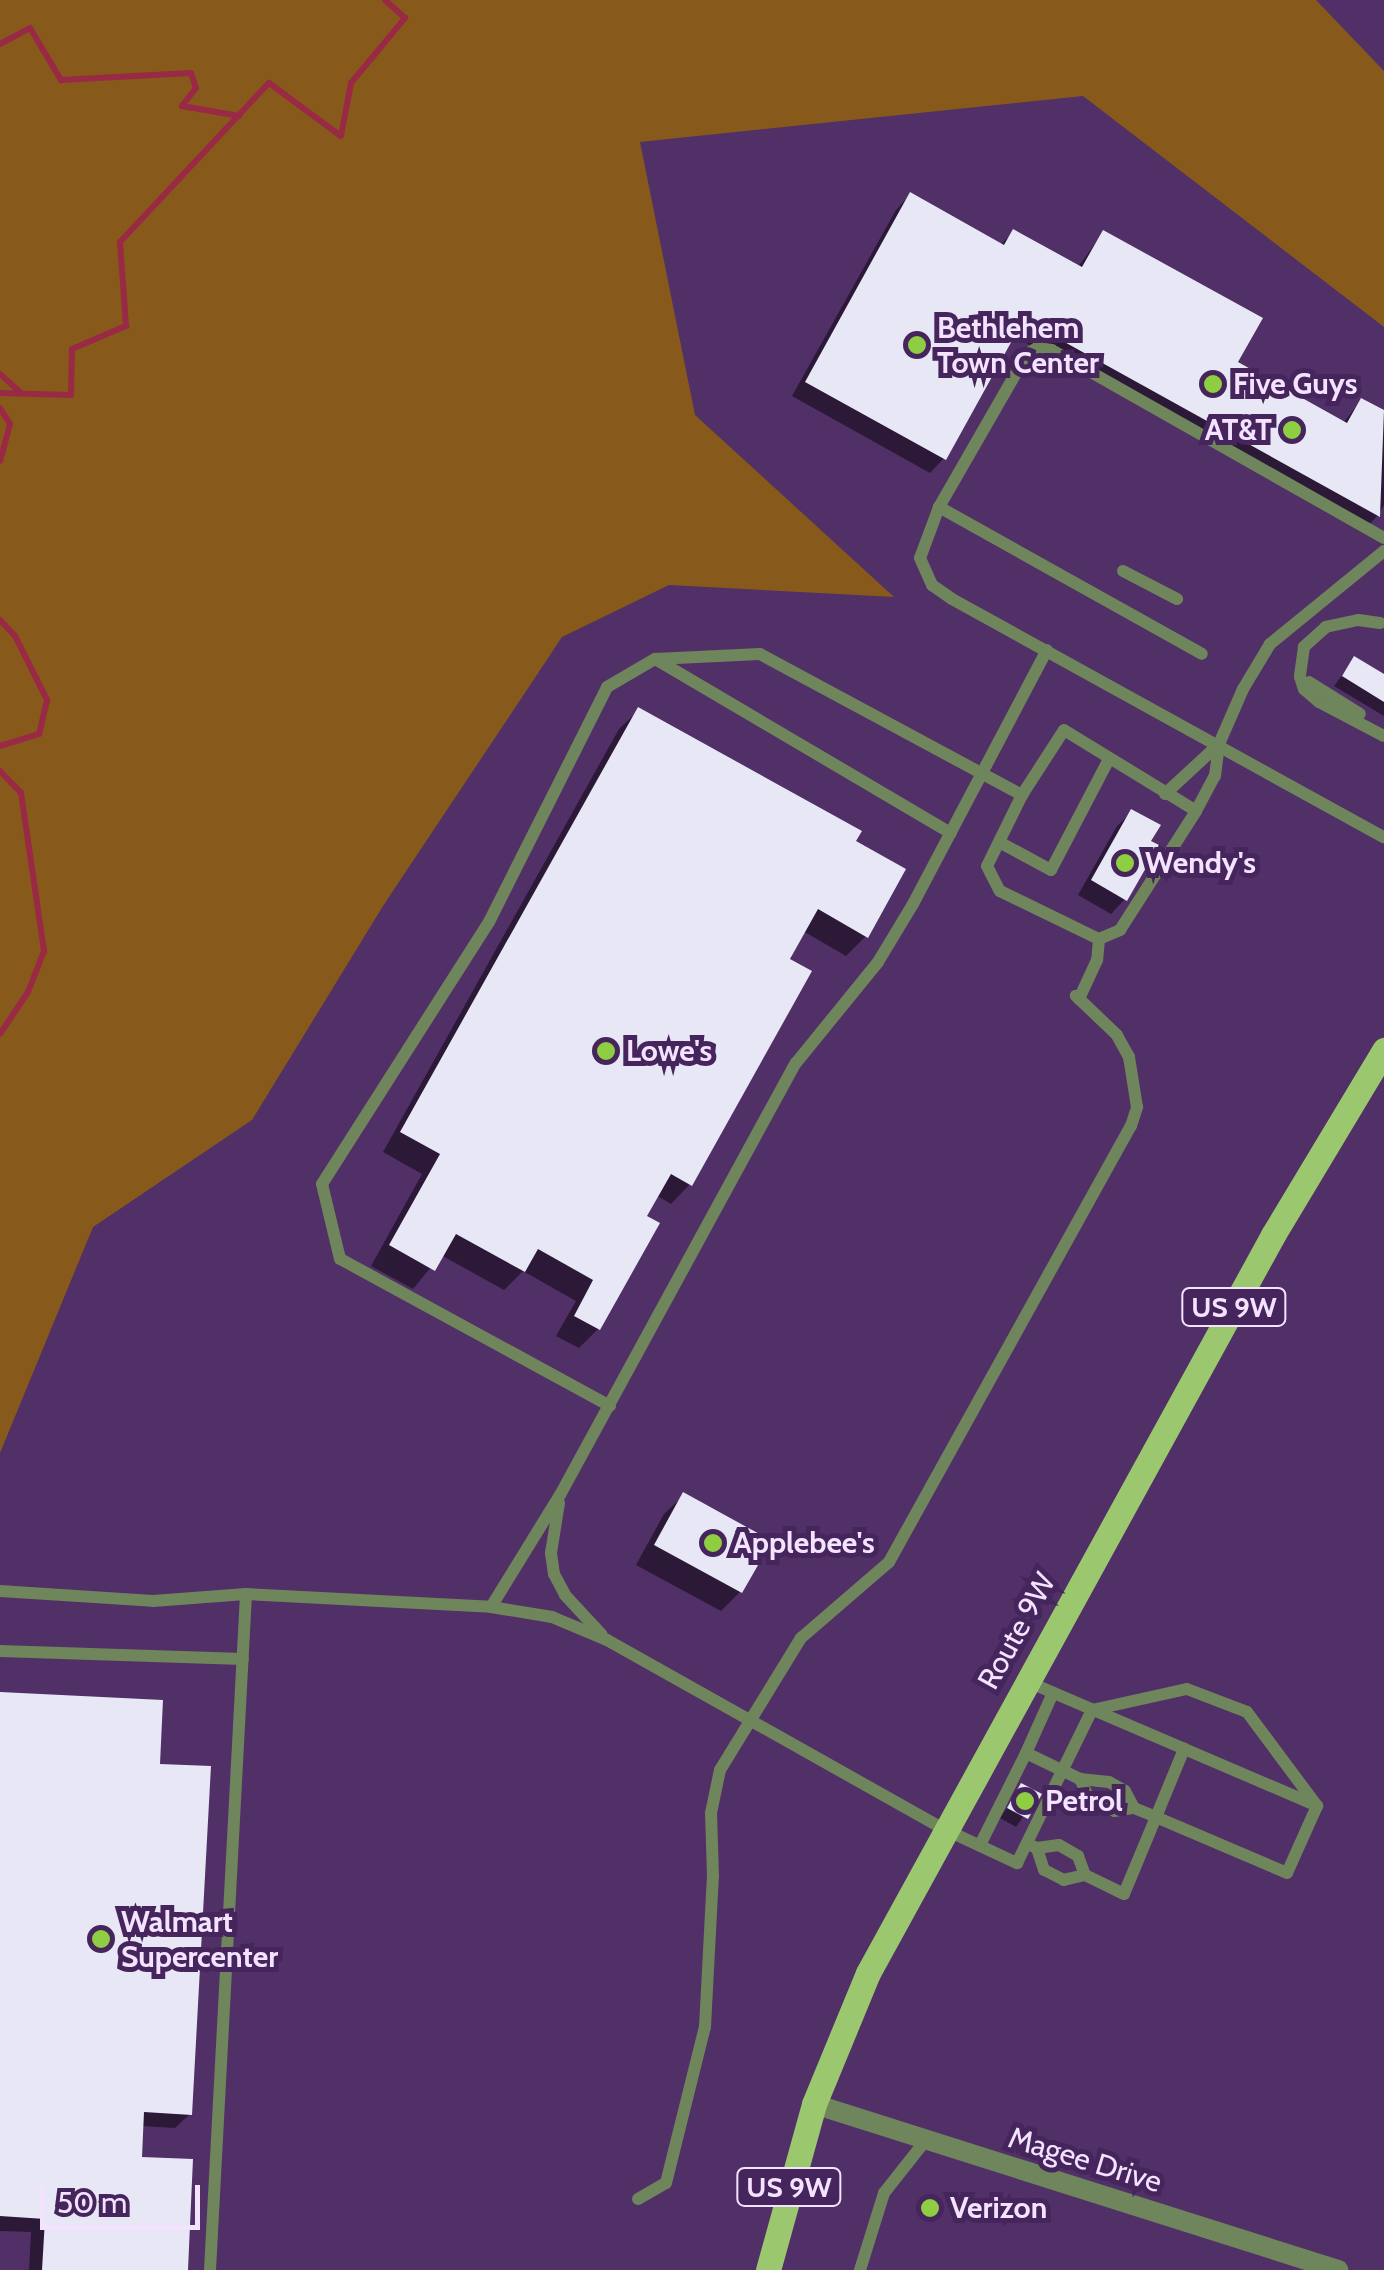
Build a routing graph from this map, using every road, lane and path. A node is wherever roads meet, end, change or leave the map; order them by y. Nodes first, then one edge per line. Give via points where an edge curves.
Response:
1 (939, 508) junction
2 (1384, 538) edge
3 (1384, 551) edge
4 (1123, 571) dead end
5 (1177, 599) dead end
6 (1047, 650) junction
7 (1202, 654) dead end
8 (655, 659) junction
9 (1384, 728) edge
10 (1384, 736) edge
11 (1220, 744) junction
12 (1109, 759) junction
13 (984, 772) junction
14 (1022, 794) junction
15 (1165, 794) junction
16 (1196, 811) junction
17 (952, 833) junction
18 (1384, 836) edge
19 (999, 842) junction
20 (1098, 940) junction
21 (1384, 1050) edge
22 (610, 1406) junction
23 (560, 1495) junction
24 (0, 1592) edge
25 (246, 1594) junction
26 (491, 1607) junction
27 (607, 1640) junction
28 (0, 1651) edge
29 (243, 1659) junction
30 (1026, 1682) junction
31 (1054, 1693) junction
32 (1092, 1710) junction
33 (751, 1720) junction
34 (1184, 1749) junction
35 (1026, 1754) junction
36 (1063, 1772) junction
37 (1080, 1779) junction
38 (1317, 1806) junction
39 (1134, 1808) junction
40 (1156, 1817) junction
41 (944, 1829) junction
42 (980, 1845) junction
43 (1032, 1846) junction
44 (1085, 1875) junction
45 (814, 2104) junction
46 (925, 2141) junction
47 (638, 2199) dead end
48 (210, 2270) edge
49 (768, 2270) edge
50 (860, 2270) edge
51 (1338, 2270) edge

1 - 2 lane via 1026,354 1045,348
1 - 6 lane via 920,558 932,585
1 - 7 lane
3 - 11 lane via 1270,644 1250,672
4 - 5 lane
6 - 11 lane
6 - 13 lane
8 - 13 lane via 760,654
8 - 17 lane
8 - 22 lane via 606,687 489,922 322,1184 340,1260
9 - 10 lane via 1315,688 1305,669 1318,640 1380,624 1326,626 1304,647 1304,689
11 - 15 lane
11 - 16 lane via 1215,776
11 - 18 lane
12 - 14 lane via 1064,730
12 - 15 lane
12 - 19 lane via 1051,870
13 - 14 lane
13 - 17 lane
14 - 19 lane
15 - 16 lane
16 - 20 lane via 1120,930
17 - 22 lane via 878,962 796,1063
19 - 20 lane via 987,866 1000,890
20 - 33 lane via 1098,960 1077,997 1129,1057 1137,1107 1131,1126 888,1562 801,1638
21 - 30 main road, Route 9W / US 9W
22 - 23 lane
23 - 26 lane
23 - 27 lane via 554,1574
24 - 25 lane via 154,1601
25 - 26 lane
25 - 29 lane
26 - 27 lane via 552,1617
27 - 33 lane
28 - 29 lane
29 - 48 lane
30 - 31 lane
30 - 41 main road, Route 9W / US 9W
31 - 32 lane
31 - 35 lane
32 - 34 lane
32 - 36 lane
32 - 38 lane via 1187,1688 1246,1712
33 - 41 lane
33 - 47 lane via 720,1770 712,1800 705,2028 666,2183
34 - 38 lane
34 - 40 lane
35 - 36 lane
35 - 42 lane
36 - 37 lane
36 - 43 lane
37 - 39 lane via 1100,1778 1126,1791
37 - 39 lane via 1089,1798 1114,1810
38 - 40 lane via 1288,1873
39 - 40 lane
40 - 44 lane via 1124,1894
41 - 42 lane
41 - 45 main road, Route 9W / US 9W via 868,1973
42 - 43 lane via 1017,1862
43 - 44 lane via 1059,1845 1078,1856
43 - 44 lane via 1044,1870 1064,1880
45 - 46 street, Magee Drive
45 - 49 main road, Route 9W / US 9W
46 - 50 lane via 884,2193
46 - 51 street, Magee Drive

